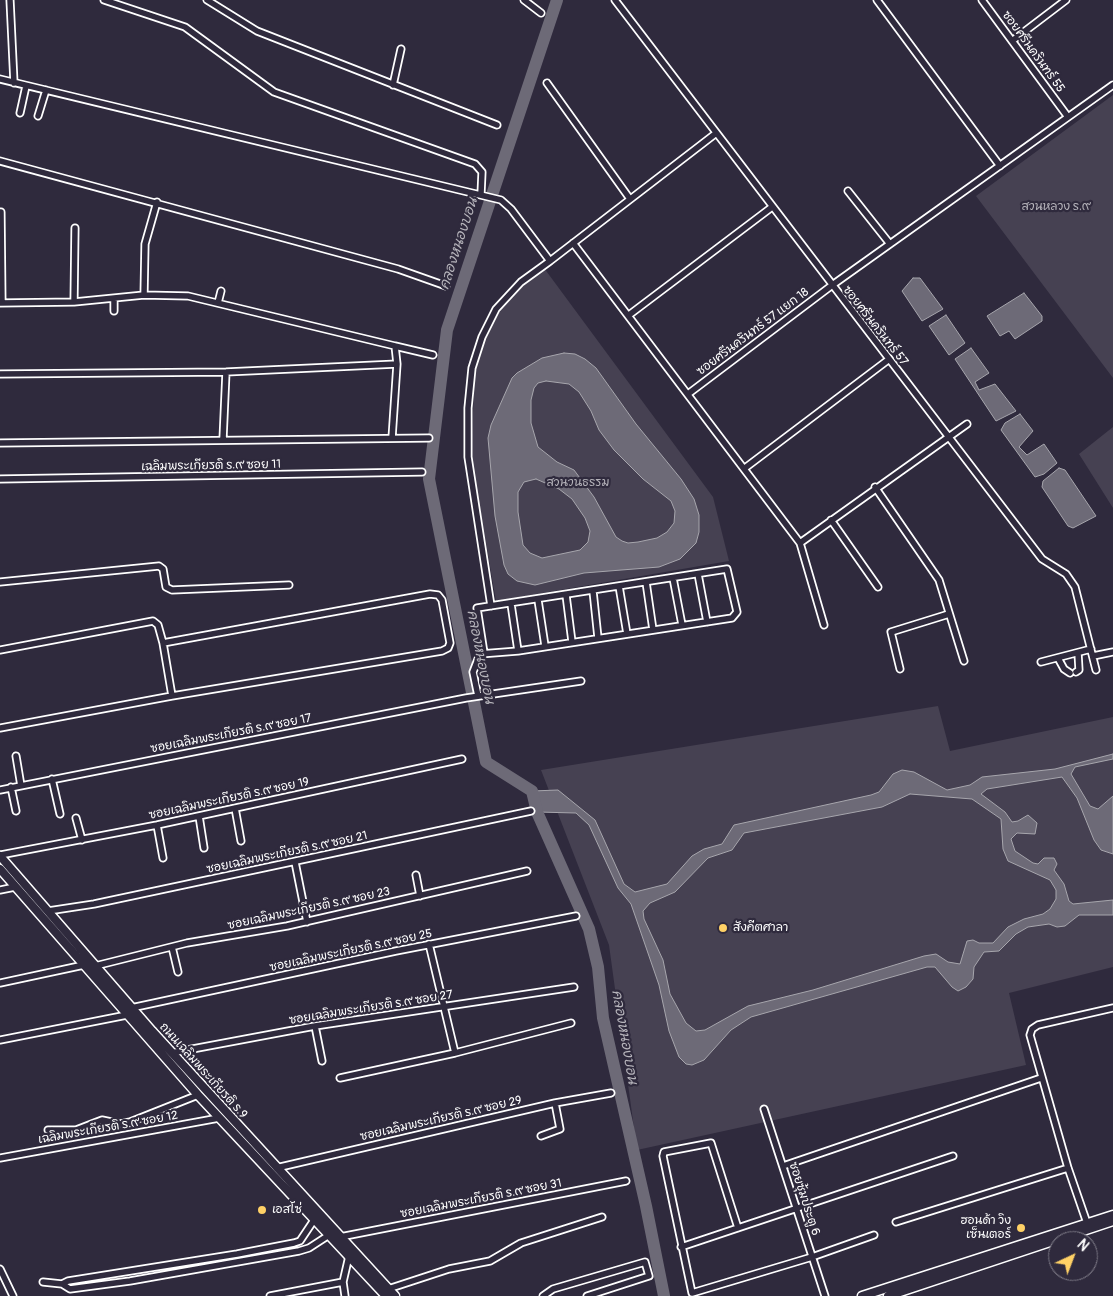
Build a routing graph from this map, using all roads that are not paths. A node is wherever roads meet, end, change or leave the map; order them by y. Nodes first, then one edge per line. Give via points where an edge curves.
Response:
1 (10, 0) edge
2 (104, 0) edge
3 (207, 0) edge
4 (524, 0) edge
5 (615, 0) edge
6 (877, 0) edge
7 (982, 0) edge
8 (1066, 0) edge
9 (116, 2) edge
10 (541, 13) dead end
11 (1012, 41) junction
12 (401, 49) dead end
13 (0, 80) edge
14 (14, 83) junction
15 (547, 83) dead end
16 (393, 85) junction
17 (1113, 85) edge
18 (26, 86) junction
19 (46, 90) junction
20 (20, 113) dead end
21 (38, 116) dead end
22 (1068, 117) junction
23 (497, 124) dead end
24 (715, 134) junction
25 (0, 161) edge
26 (1000, 166) junction
27 (848, 191) dead end
28 (481, 194) junction
29 (630, 199) junction
30 (157, 202) junction
31 (772, 207) junction
32 (1, 212) dead end
33 (75, 228) dead end
34 (573, 243) junction
35 (890, 244) junction
36 (550, 261) junction
37 (1, 273) edge
38 (446, 286) dead end
39 (831, 286) junction
40 (221, 291) dead end
41 (144, 295) junction
42 (114, 298) junction
43 (74, 302) junction
44 (1, 303) edge
45 (218, 303) junction
46 (114, 311) dead end
47 (629, 315) junction
48 (395, 346) junction
49 (433, 355) dead end
50 (888, 360) junction
51 (397, 364) junction
52 (226, 372) junction
53 (0, 374) edge
54 (688, 394) junction
55 (966, 424) dead end
56 (948, 436) junction
57 (392, 438) junction
58 (429, 438) dead end
59 (223, 439) junction
60 (0, 443) edge
61 (745, 468) junction
62 (422, 472) dead end
63 (0, 479) edge
64 (875, 487) junction
65 (831, 520) junction
66 (800, 543) junction
67 (698, 574) junction
68 (673, 578) junction
69 (0, 582) edge
70 (646, 582) junction
71 (289, 585) dead end
72 (619, 586) junction
73 (878, 587) dead end
74 (593, 591) junction
75 (566, 595) junction
76 (538, 600) junction
77 (511, 604) junction
78 (491, 606) junction
79 (949, 614) junction
80 (707, 622) junction
81 (682, 626) junction
82 (824, 626) dead end
83 (653, 630) junction
84 (627, 634) junction
85 (598, 638) junction
86 (572, 642) junction
87 (163, 643) junction
88 (545, 646) junction
89 (1091, 649) junction
90 (0, 650) edge
91 (518, 651) junction
92 (1078, 652) junction
93 (1113, 652) edge
94 (484, 653) junction
95 (1093, 656) junction
96 (1058, 658) junction
97 (964, 661) dead end
98 (1042, 662) dead end
99 (900, 669) dead end
100 (1096, 670) dead end
101 (581, 681) dead end
102 (172, 696) junction
103 (477, 696) junction
104 (0, 728) edge
105 (16, 756) dead end
106 (462, 759) dead end
107 (52, 779) junction
108 (21, 786) junction
109 (11, 787) junction
110 (0, 790) edge
111 (235, 808) junction
112 (531, 811) dead end
113 (16, 812) dead end
114 (60, 814) dead end
115 (199, 816) junction
116 (76, 818) dead end
117 (157, 825) junction
118 (82, 840) junction
119 (241, 841) dead end
120 (204, 848) dead end
121 (0, 856) edge
122 (163, 858) dead end
123 (294, 862) junction
124 (0, 869) edge
125 (527, 871) dead end
126 (416, 875) dead end
127 (15, 887) junction
128 (0, 890) edge
129 (420, 896) junction
130 (48, 911) junction
131 (576, 916) dead end
132 (307, 922) junction
133 (429, 944) junction
134 (172, 947) junction
135 (84, 965) junction
136 (95, 966) junction
137 (178, 972) dead end
138 (0, 983) edge
139 (574, 987) dead end
140 (444, 1007) junction
141 (1113, 1008) edge
142 (129, 1011) junction
143 (571, 1023) dead end
144 (315, 1026) junction
145 (0, 1040) edge
146 (171, 1053) junction
147 (455, 1053) junction
148 (322, 1061) dead end
149 (340, 1078) dead end
150 (1041, 1078) junction
151 (611, 1093) dead end
152 (198, 1095) junction
153 (555, 1103) junction
154 (764, 1108) dead end
155 (219, 1118) junction
156 (48, 1130) dead end
157 (541, 1136) dead end
158 (953, 1156) dead end
159 (0, 1158) edge
160 (783, 1166) junction
161 (276, 1168) junction
162 (1068, 1168) junction
163 (626, 1181) dead end
164 (797, 1210) junction
165 (1113, 1214) edge
166 (602, 1217) dead end
167 (314, 1220) junction
168 (896, 1222) dead end
169 (1113, 1222) edge
170 (1087, 1223) junction
171 (738, 1228) junction
172 (329, 1235) junction
173 (874, 1235) dead end
174 (340, 1237) junction
175 (300, 1241) junction
176 (681, 1247) junction
177 (304, 1249) junction
178 (349, 1256) junction
179 (812, 1257) junction
180 (238, 1258) junction
181 (0, 1269) edge
182 (116, 1274) junction
183 (2, 1279) edge
184 (68, 1281) junction
185 (43, 1282) dead end
186 (342, 1282) junction
187 (118, 1283) junction
188 (62, 1284) junction
189 (70, 1289) junction
190 (387, 1293) edge
191 (604, 1293) edge
192 (13, 1296) edge
193 (73, 1296) edge
194 (270, 1296) edge
195 (345, 1296) edge
196 (395, 1296) edge
197 (543, 1296) edge
198 (587, 1296) edge
199 (825, 1296) edge
200 (862, 1296) edge
201 (888, 1296) edge

1 - 14 street
2 - 9 street
3 - 16 street via 257,31
4 - 10 street
5 - 24 street, ซอยศรีนครินทร์ 57
6 - 26 street
7 - 11 street, ซอยศรีนครินทร์ 55
8 - 11 street
9 - 28 street via 185,27 274,92 475,164 482,172
11 - 22 street, ซอยศรีนครินทร์ 55
12 - 16 street
13 - 14 street
14 - 18 street
15 - 29 street
16 - 23 street
17 - 22 street, ซอยศรีนครินทร์ 57 แยก 18
18 - 19 street
18 - 20 street
19 - 21 street
19 - 28 street
22 - 26 street, ซอยศรีนครินทร์ 57 แยก 18
24 - 29 street
24 - 31 street, ซอยศรีนครินทร์ 57
25 - 30 street
26 - 35 street, ซอยศรีนครินทร์ 57 แยก 18
27 - 35 street
28 - 36 street via 501,200 511,209
29 - 34 street
30 - 38 street via 398,269
30 - 41 street via 146,244
31 - 39 street, ซอยศรีนครินทร์ 57
31 - 47 street
32 - 37 street
33 - 43 street
34 - 36 street
34 - 47 street
35 - 39 street, ซอยศรีนครินทร์ 57 แยก 18
36 - 78 street via 521,282 496,309 472,368 468,457
37 - 44 street
39 - 50 street, ซอยศรีนครินทร์ 57
39 - 54 street, ซอยศรีนครินทร์ 57 แยก 18
40 - 45 street
41 - 42 street
41 - 45 street via 188,296
42 - 43 street
42 - 46 street
43 - 44 street
45 - 48 street
47 - 54 street
48 - 49 street
48 - 51 street
50 - 56 street, ซอยศรีนครินทร์ 57
50 - 61 street
51 - 52 street
51 - 57 street
52 - 53 street
52 - 59 street
54 - 61 street
55 - 56 street
56 - 64 street
56 - 89 street, ซอยศรีนครินทร์ 57 via 1042,558 1066,574 1075,587
57 - 58 street
57 - 59 street
59 - 60 street
61 - 66 street
62 - 63 street, เฉลิมพระเกียรติ ร.๙ ซอย 11
64 - 65 street
64 - 79 street via 939,580
65 - 66 street
65 - 73 street
66 - 82 street
67 - 68 street
67 - 80 street
67 - 80 street via 728,569 737,612 732,618
68 - 70 street
68 - 81 street
69 - 71 street via 159,566 163,569 166,587 172,590
70 - 72 street
70 - 83 street
72 - 74 street
72 - 84 street
74 - 75 street
74 - 85 street
75 - 76 street
75 - 86 street
76 - 77 street
76 - 88 street
77 - 78 street
77 - 91 street
78 - 94 street via 477,608
79 - 97 street
79 - 99 street via 891,632
80 - 81 street
81 - 83 street
83 - 84 street
84 - 85 street
85 - 86 street
86 - 88 street
87 - 90 street via 158,625 153,620
87 - 102 street
87 - 102 street via 430,594 440,597 445,607 450,637 446,649
88 - 91 street
89 - 92 street
89 - 95 street, ซอยศรีนครินทร์ 57
91 - 94 street
92 - 96 street
92 - 96 street via 1079,670 1073,672 1064,669
93 - 95 street
94 - 103 street via 477,658 473,672
95 - 100 street, ซอยศรีนครินทร์ 57
96 - 98 street
101 - 103 street, ซอยเฉลิมพระเกียรติ ร.๙ ซอย 17
102 - 104 street
103 - 107 street, ซอยเฉลิมพระเกียรติ ร.๙ ซอย 17
105 - 108 street
106 - 111 street, ซอยเฉลิมพระเกียรติ ร.๙ ซอย 19
107 - 108 street, ซอยเฉลิมพระเกียรติ ร.๙ ซอย 17
107 - 114 street
108 - 109 street, ซอยเฉลิมพระเกียรติ ร.๙ ซอย 17
109 - 110 street, ซอยเฉลิมพระเกียรติ ร.๙ ซอย 17
109 - 113 street
111 - 115 street, ซอยเฉลิมพระเกียรติ ร.๙ ซอย 19
111 - 119 street
112 - 123 street, ซอยเฉลิมพระเกียรติ ร.๙ ซอย 21
115 - 117 street, ซอยเฉลิมพระเกียรติ ร.๙ ซอย 19
115 - 120 street
116 - 118 street
117 - 118 street, ซอยเฉลิมพระเกียรติ ร.๙ ซอย 19
117 - 122 street
118 - 121 street, ซอยเฉลิมพระเกียรติ ร.๙ ซอย 19
121 - 130 main road, ถนนเฉลิมพระเกียรติ ร.9
123 - 130 street, ซอยเฉลิมพระเกียรติ ร.๙ ซอย 21
123 - 132 street
124 - 127 main road, ถนนเฉลิมพระเกียรติ ร.9
125 - 129 street, ซอยเฉลิมพระเกียรติ ร.๙ ซอย 23
126 - 129 street
127 - 128 street
127 - 135 main road, ถนนเฉลิมพระเกียรติ ร.9
129 - 132 street, ซอยเฉลิมพระเกียรติ ร.๙ ซอย 23
130 - 136 main road, ถนนเฉลิมพระเกียรติ ร.9
131 - 133 street, ซอยเฉลิมพระเกียรติ ร.๙ ซอย 25
132 - 134 street, ซอยเฉลิมพระเกียรติ ร.๙ ซอย 23
133 - 140 street
133 - 142 street, ซอยเฉลิมพระเกียรติ ร.๙ ซอย 25
134 - 136 street, ซอยเฉลิมพระเกียรติ ร.๙ ซอย 23
134 - 137 street
135 - 138 street
135 - 142 main road, ถนนเฉลิมพระเกียรติ ร.9
136 - 142 main road, ถนนเฉลิมพระเกียรติ ร.9
139 - 140 street, ซอยเฉลิมพระเกียรติ ร.๙ ซอย 27
140 - 144 street, ซอยเฉลิมพระเกียรติ ร.๙ ซอย 27
140 - 147 street
141 - 150 street via 1032,1029 1031,1044
142 - 145 street, ซอยเฉลิมพระเกียรติ ร.๙ ซอย 25
142 - 146 main road, ถนนเฉลิมพระเกียรติ ร.9
142 - 152 main road, ถนนเฉลิมพระเกียรติ ร.9
143 - 147 street
144 - 146 street, ซอยเฉลิมพระเกียรติ ร.๙ ซอย 27
144 - 148 street
146 - 161 main road, ถนนเฉลิมพระเกียรติ ร.9
147 - 149 street
150 - 160 street
150 - 162 street
151 - 153 street, ซอยเฉลิมพระเกียรติ ร.๙ ซอย 29
152 - 155 main road, ถนนเฉลิมพระเกียรติ ร.9
152 - 156 street via 130,1122 121,1124 102,1120 76,1130
153 - 157 street via 560,1129
153 - 161 street, ซอยเฉลิมพระเกียรติ ร.๙ ซอย 29
154 - 160 street, ซอยซุ้มประตู 6
155 - 159 street, เฉลิมพระเกียรติ ร.๙ ซอย 12
155 - 167 main road, ถนนเฉลิมพระเกียรติ ร.9
158 - 164 street
160 - 164 street, ซอยซุ้มประตู 6
161 - 174 main road, ถนนเฉลิมพระเกียรติ ร.9
162 - 168 street
162 - 170 street
163 - 174 street, ซอยเฉลิมพระเกียรติ ร.๙ ซอย 31
164 - 171 street
164 - 179 street, ซอยซุ้มประตู 6
165 - 170 main road
166 - 190 street via 521,1242 490,1260 449,1269
167 - 172 main road, ถนนเฉลิมพระเกียรติ ร.9
167 - 175 street
169 - 201 main road
170 - 200 main road
171 - 176 street
171 - 176 street via 711,1143 667,1150 663,1156
172 - 177 street
172 - 178 main road, ถนนเฉลิมพระเกียรติ ร.9
173 - 179 street
174 - 190 main road, ถนนเฉลิมพระเกียรติ ร.9
175 - 177 street
175 - 180 street
176 - 179 street via 690,1292 695,1294
177 - 180 street
178 - 186 street
178 - 190 main road, ถนนเฉลิมพระเกียรติ ร.9
179 - 199 street, ซอยซุ้มประตู 6
180 - 182 street
180 - 187 street
181 - 183 street
182 - 184 street
182 - 187 street
183 - 192 street
184 - 188 street
184 - 189 street
185 - 188 street
186 - 194 street
186 - 195 street
187 - 189 street
188 - 189 street
189 - 193 street
190 - 196 main road, ถนนเฉลิมพระเกียรติ ร.9
191 - 197 street via 649,1276 645,1262 553,1289
191 - 198 street

